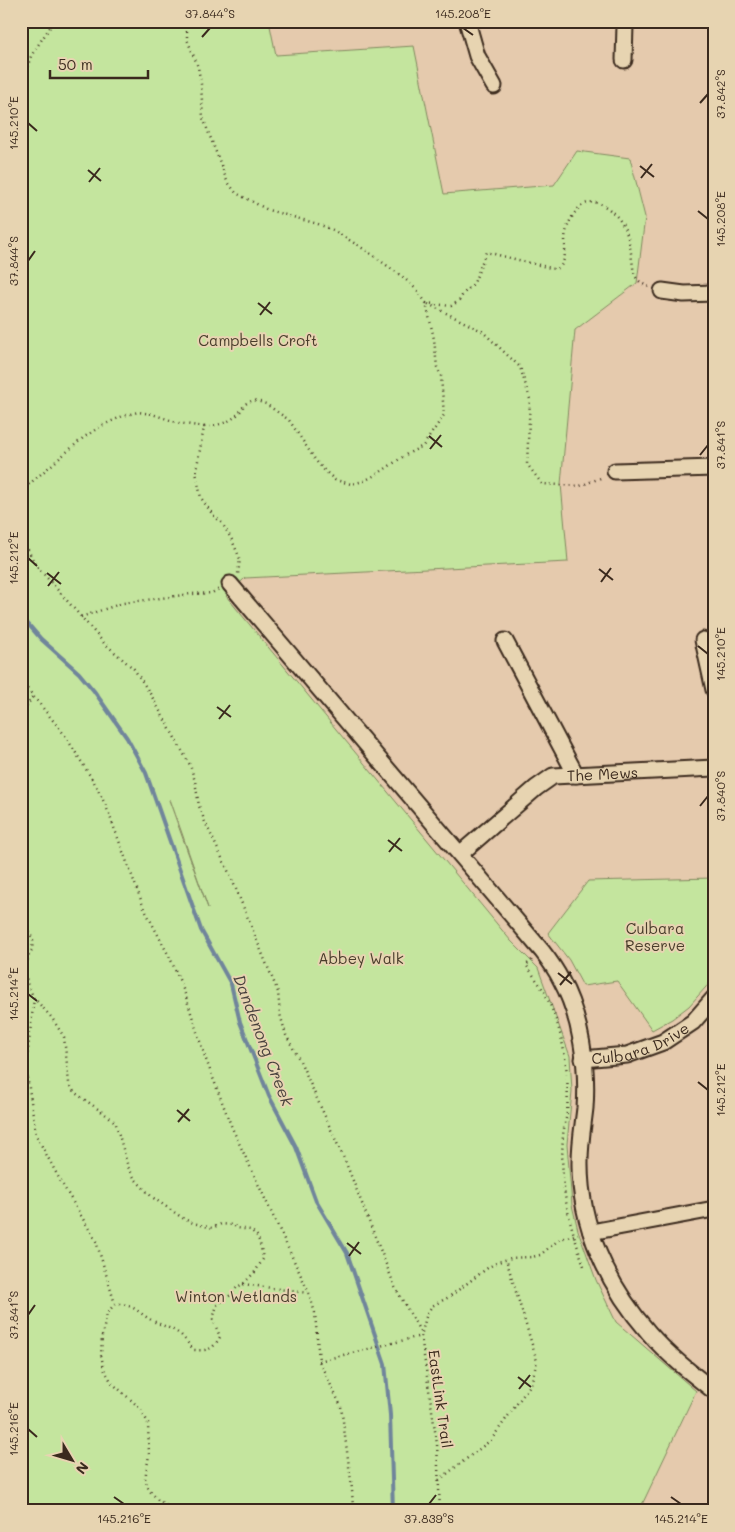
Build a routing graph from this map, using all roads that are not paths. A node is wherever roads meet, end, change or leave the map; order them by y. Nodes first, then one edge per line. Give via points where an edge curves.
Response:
1 (467, 21) edge
2 (627, 21) edge
3 (624, 60) dead end
4 (494, 86) dead end
5 (662, 291) road end
6 (714, 294) edge
7 (714, 468) edge
8 (615, 471) road end
9 (230, 584) road end
10 (703, 640) dead end
11 (505, 641) dead end
12 (714, 690) edge
13 (714, 768) edge
14 (576, 775) junction
15 (460, 854) junction
16 (714, 998) edge
17 (583, 1059) junction
18 (714, 1209) edge
19 (591, 1232) junction
20 (714, 1390) edge

1 - 4 street via 476,56
2 - 3 street
5 - 6 street
7 - 8 street
9 - 15 street
10 - 12 street
11 - 14 street
13 - 14 street, The Mews
14 - 15 street, The Mews via 553,776
15 - 17 street via 542,951 561,979 572,1005
16 - 17 street, Culbara Drive via 693,1022 663,1042 627,1055
17 - 19 street via 586,1084 580,1162
18 - 19 street
19 - 20 street via 615,1287 648,1332

